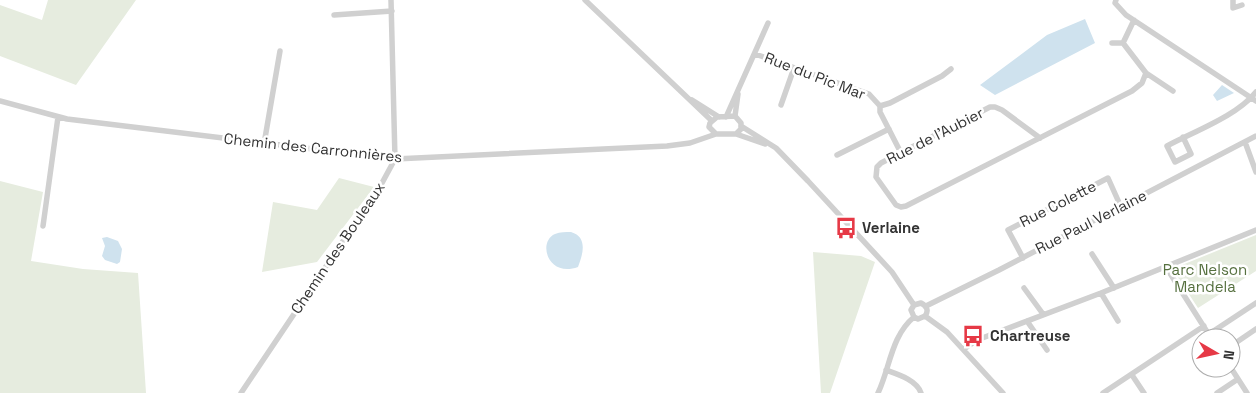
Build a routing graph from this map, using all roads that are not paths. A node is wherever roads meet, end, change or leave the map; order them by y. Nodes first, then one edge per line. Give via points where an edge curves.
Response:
1 (391, 0) edge
2 (586, 0) edge
3 (1116, 0) edge
4 (1233, 0) edge
5 (1242, 5) dead end
6 (392, 11) junction
7 (334, 15) dead end
8 (1134, 20) junction
9 (768, 23) dead end
10 (1112, 43) dead end
11 (1123, 43) junction
12 (280, 51) dead end
13 (754, 54) junction
14 (794, 68) junction
15 (951, 69) dead end
16 (1146, 73) junction
17 (739, 87) junction
18 (1172, 91) dead end
19 (1256, 92) edge
20 (686, 97) junction
21 (1254, 100) edge
22 (0, 101) edge
23 (781, 105) dead end
24 (880, 106) junction
25 (58, 116) junction
26 (726, 116) junction
27 (735, 116) junction
28 (719, 117) junction
29 (712, 120) junction
30 (741, 126) junction
31 (710, 129) junction
32 (889, 129) junction
33 (716, 134) junction
34 (736, 134) junction
35 (1256, 136) edge
36 (1183, 137) junction
37 (1040, 138) junction
38 (1245, 142) junction
39 (690, 143) junction
40 (264, 144) junction
41 (776, 148) junction
42 (901, 153) junction
43 (837, 155) dead end
44 (395, 159) junction
45 (1256, 172) edge
46 (1121, 206) junction
47 (1005, 224) dead end
48 (43, 226) dead end
49 (1008, 230) junction
50 (1256, 230) edge
51 (1092, 254) dead end
52 (1023, 258) junction
53 (1166, 267) junction
54 (1024, 288) dead end
55 (1114, 288) junction
56 (1101, 293) junction
57 (1256, 303) edge
58 (914, 305) junction
59 (926, 306) junction
60 (1043, 314) junction
61 (925, 316) junction
62 (914, 317) junction
63 (1027, 321) junction
64 (1118, 321) dead end
65 (1204, 326) joint
66 (1221, 328) edge
67 (1256, 329) edge
68 (1241, 339) edge
69 (964, 349) junction
70 (1047, 350) dead end
71 (886, 370) junction
72 (1132, 375) junction
73 (1238, 379) joint
74 (240, 393) edge
75 (878, 393) edge
76 (921, 393) edge
77 (1004, 393) edge
78 (1103, 393) edge
79 (1144, 393) edge
80 (1217, 393) edge
81 (1247, 393) edge

1 - 6 street, Chemin des Bouleaux
2 - 20 street
3 - 8 street via 1115,3
4 - 5 street via 1233,8
6 - 7 street
6 - 44 street, Chemin des Bouleaux
8 - 11 street
8 - 21 street
9 - 13 street
10 - 11 street
11 - 16 street
12 - 40 street
13 - 14 street, Rue du Pic Mar
13 - 17 street
14 - 23 street
14 - 24 street, Rue du Pic Mar via 869,94
15 - 24 street
16 - 18 street
16 - 37 street, Rue de l'Aubier via 1142,83 1132,91
17 - 26 street
17 - 27 street
19 - 21 street
20 - 28 street
20 - 29 street
21 - 36 street
22 - 25 street, Chemin des Carronnières
24 - 32 street, Rue du Pic Mar
25 - 40 street, Chemin des Carronnières
25 - 48 street
26 - 27 street
26 - 28 street
27 - 30 street
28 - 29 street
29 - 31 street
30 - 34 street
30 - 41 street
31 - 33 street
31 - 39 street, Chemin des Carronnières
32 - 42 street, Rue du Pic Mar
32 - 43 street
33 - 34 street
33 - 39 street, Chemin des Carronnières
34 - 41 street
35 - 38 street, Rue Paul Verlaine
36 - 36 street via 1167,146 1175,162 1191,154
37 - 42 street, Rue de l'Aubier via 995,106
37 - 42 street, Rue de l'Aubier via 901,207 892,201 876,177 881,164
38 - 45 street
38 - 46 street, Rue Paul Verlaine
39 - 44 street, Chemin des Carronnières
40 - 44 street, Chemin des Carronnières
41 - 58 street via 877,254
44 - 74 street, Chemin des Bouleaux
46 - 49 street, Rue Colette via 1108,178
46 - 52 street, Rue Paul Verlaine
47 - 49 street
49 - 52 street, Rue Colette
50 - 53 street
51 - 55 street
52 - 59 street, Rue Paul Verlaine
53 - 55 street
53 - 65 street
54 - 60 street
55 - 56 street
56 - 60 street
56 - 64 street
57 - 66 street
58 - 59 street via 921,303
58 - 62 street via 911,310
59 - 61 street
60 - 63 street
61 - 62 street
61 - 69 street
62 - 71 street via 901,332
63 - 69 street via 977,340
63 - 70 street
65 - 72 street
67 - 68 street
69 - 77 street
71 - 75 street
71 - 76 street via 906,378
72 - 78 street
72 - 79 street
73 - 80 street
73 - 81 street

